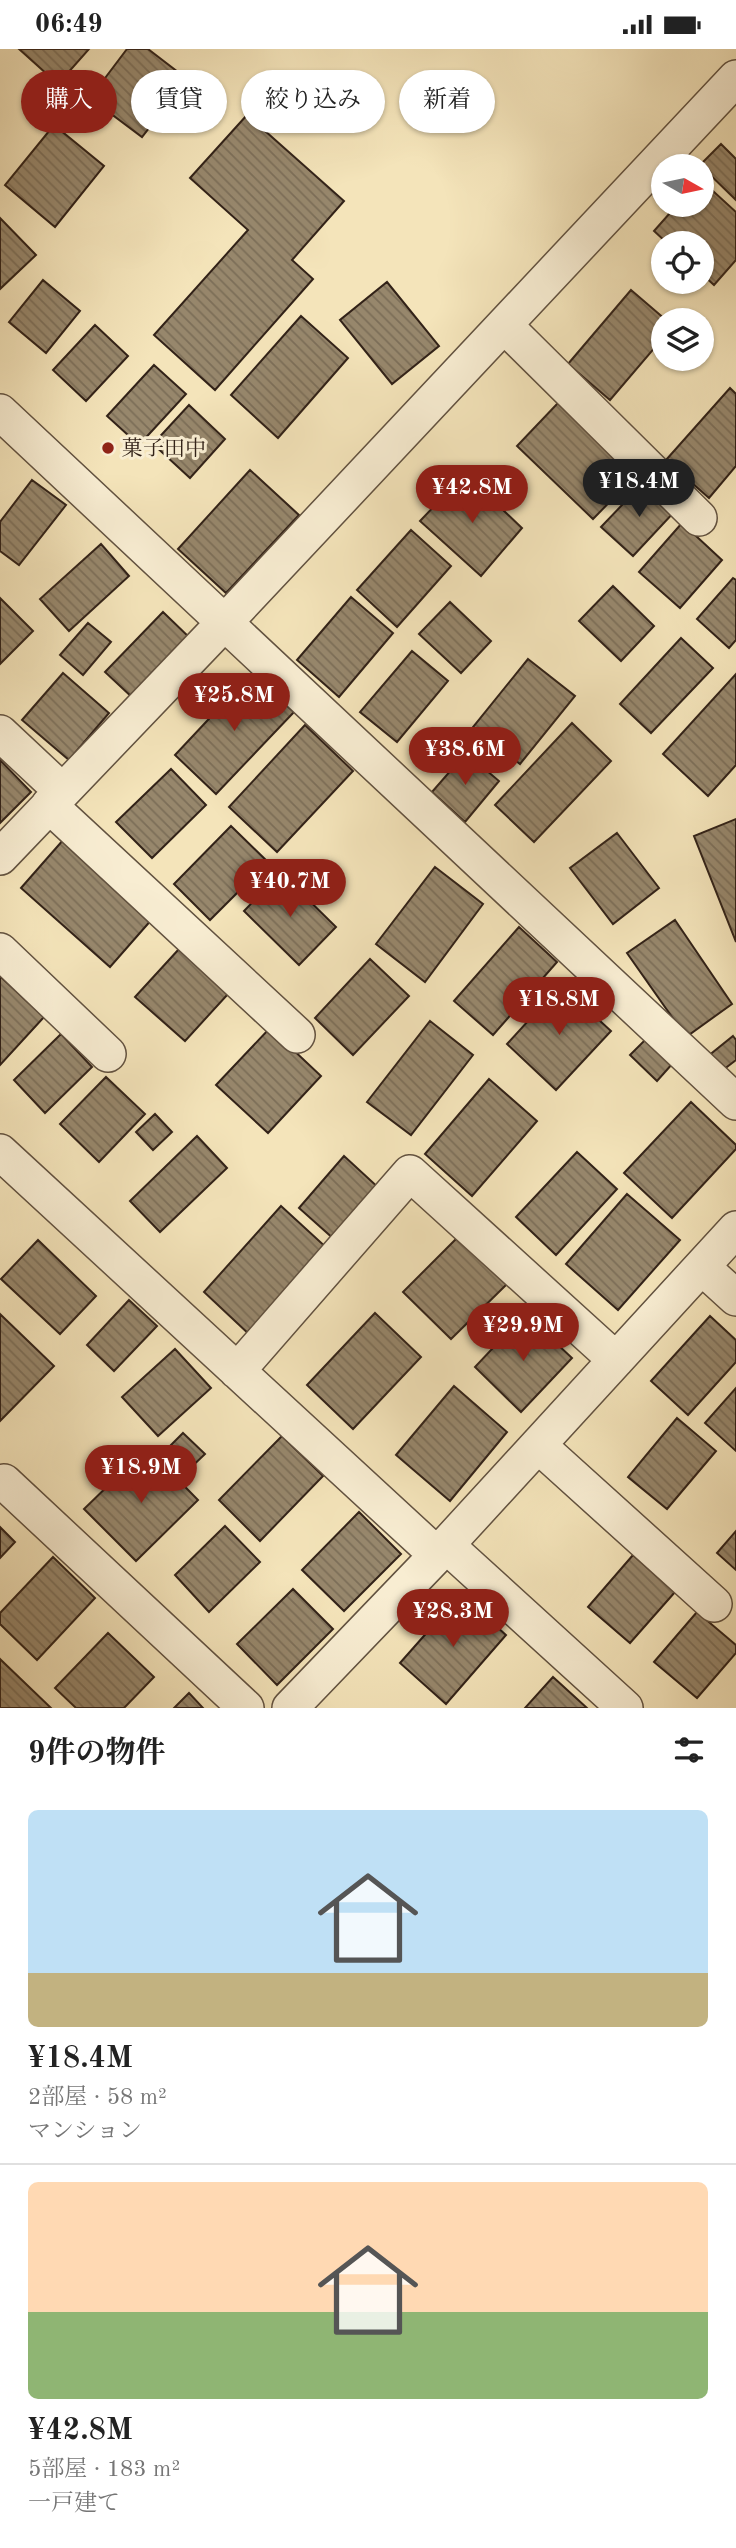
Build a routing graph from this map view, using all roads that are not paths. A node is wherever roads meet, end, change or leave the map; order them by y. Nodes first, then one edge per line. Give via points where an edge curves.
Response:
1 (736, 78) edge
2 (504, 325) junction
3 (0, 412) edge
4 (699, 518) dead end
5 (224, 623) junction
6 (0, 733) edge
7 (55, 798) junction
8 (0, 857) edge
9 (0, 951) edge
10 (297, 1035) dead end
11 (108, 1054) dead end
12 (736, 1102) edge
13 (0, 1152) edge
14 (736, 1229) edge
15 (702, 1267) junction
16 (736, 1298) edge
17 (617, 1360) junction
18 (237, 1371) junction
19 (538, 1445) junction
20 (4, 1482) dead end
21 (441, 1550) junction
22 (714, 1604) dead end
23 (246, 1708) edge
24 (290, 1708) edge
25 (625, 1708) edge

1 - 2 street
2 - 4 street
2 - 5 street
3 - 5 street
5 - 7 street
5 - 12 street
6 - 7 street
7 - 8 street
7 - 10 street
9 - 11 street
13 - 18 street
14 - 15 street
15 - 16 street
15 - 17 street
17 - 18 street via 410,1173
17 - 19 street
18 - 21 street
19 - 21 street
19 - 22 street
20 - 23 street
21 - 24 street
21 - 25 street

